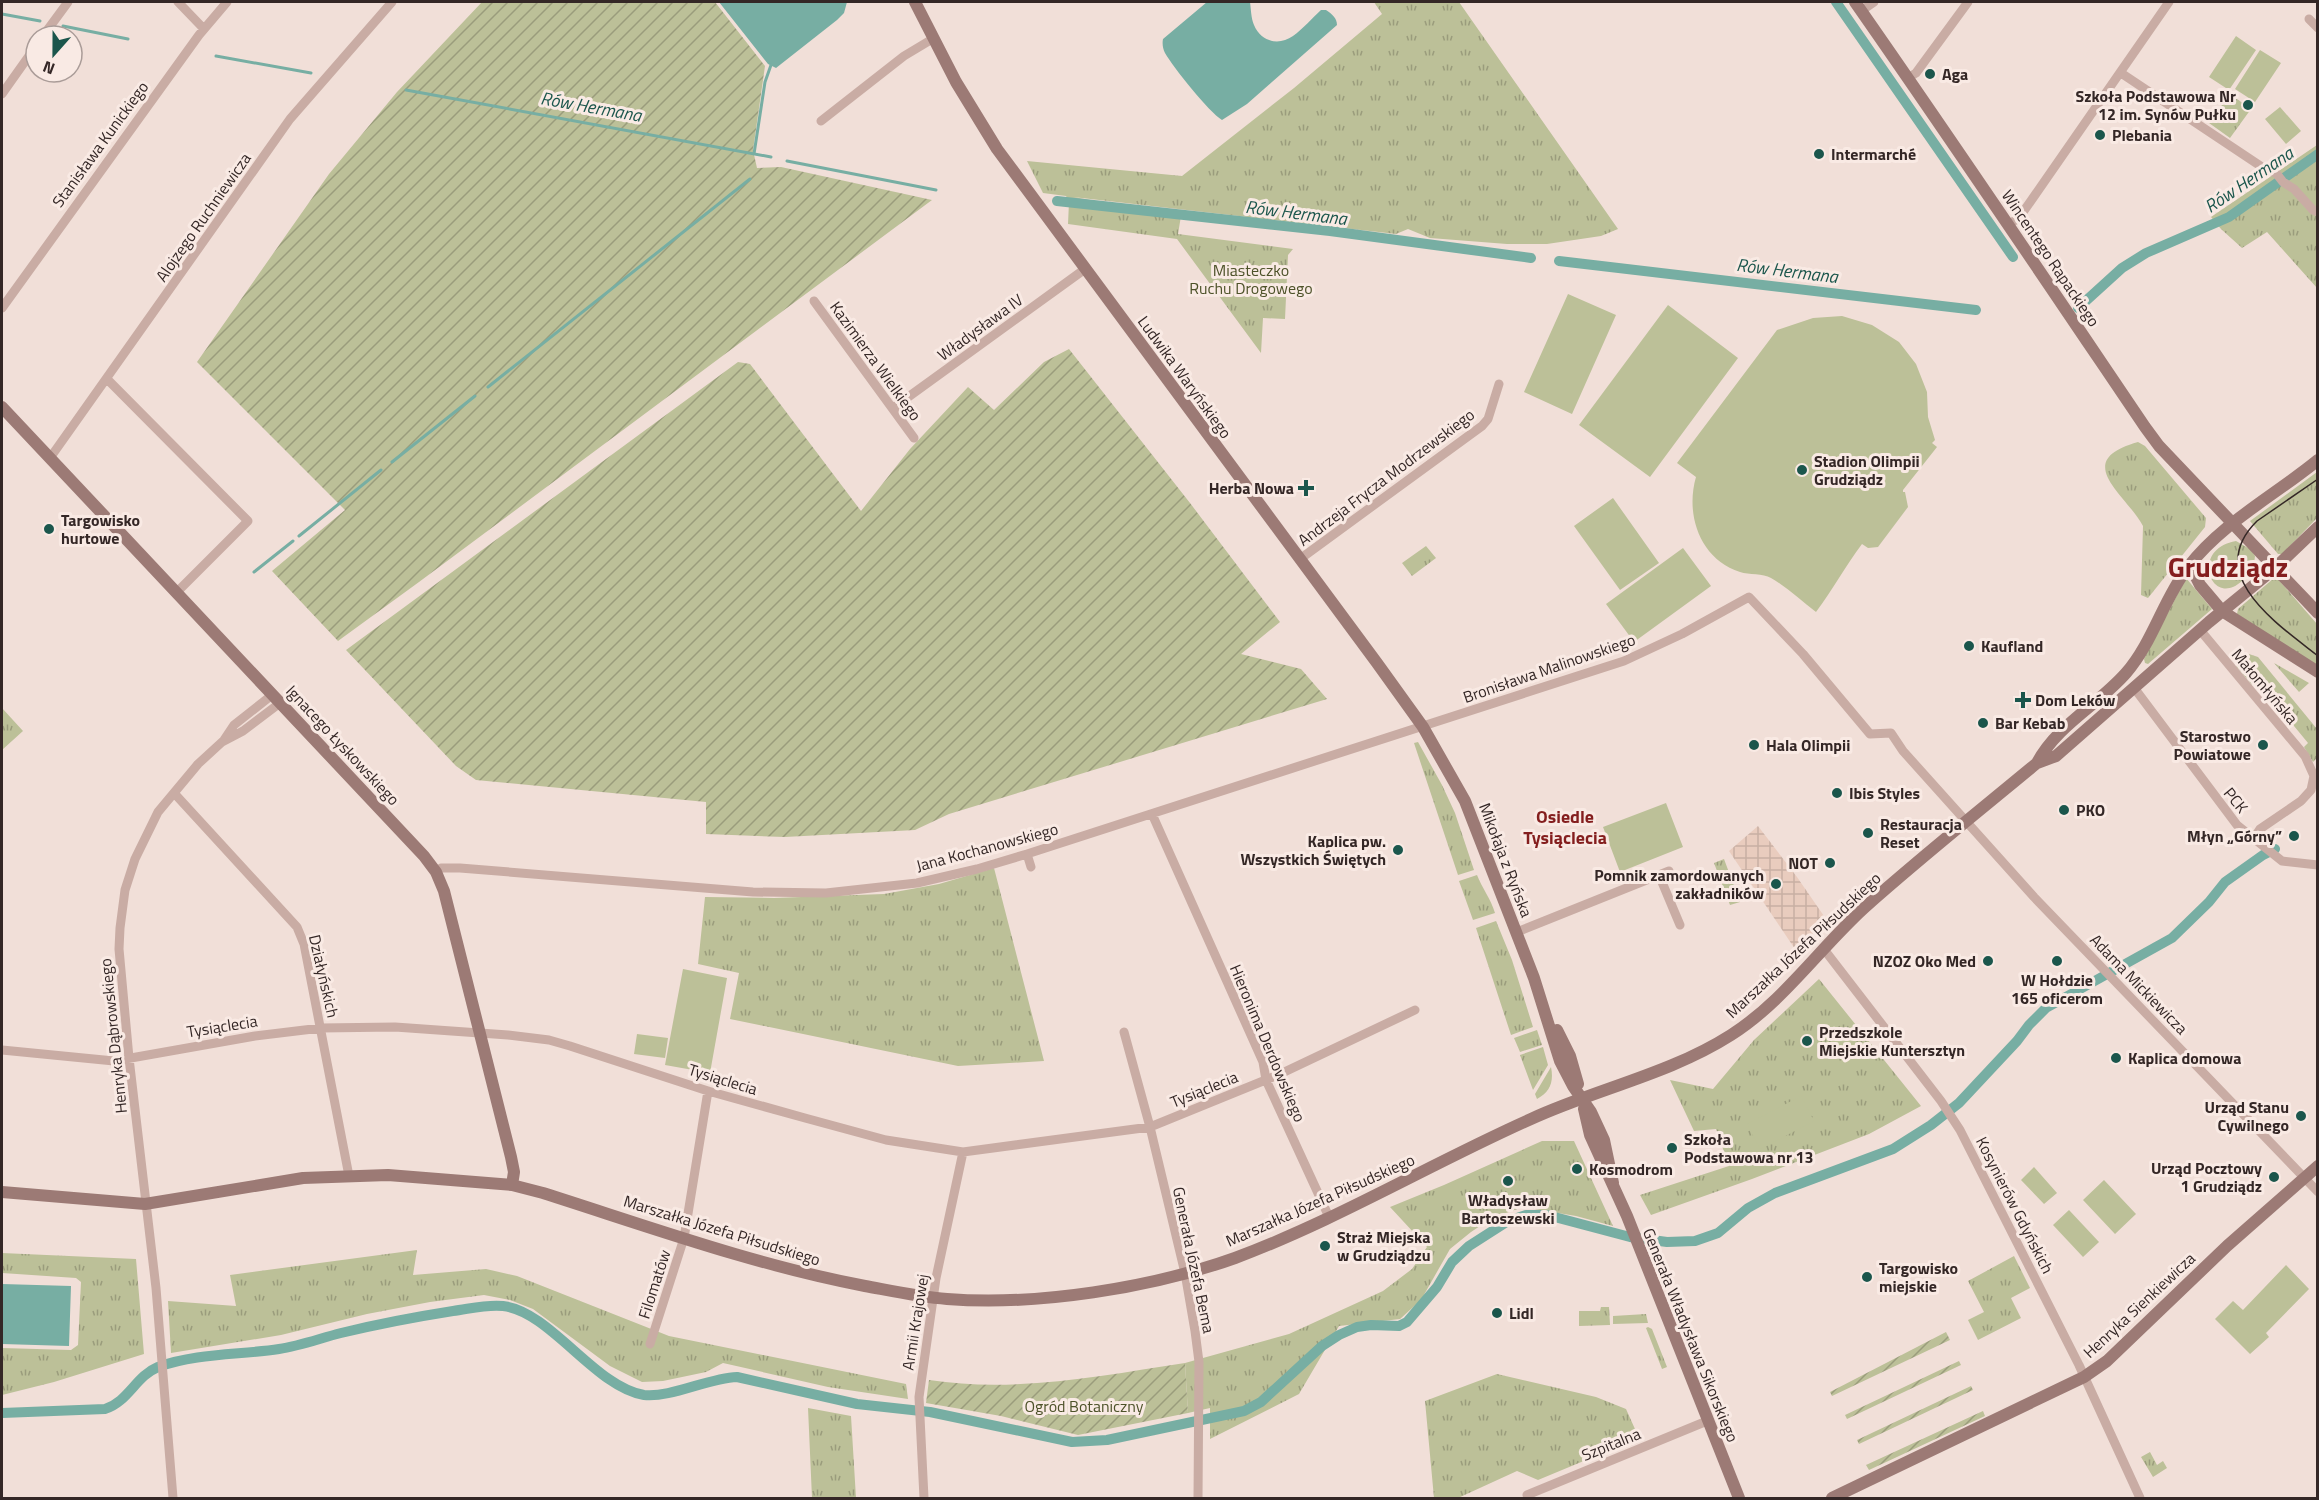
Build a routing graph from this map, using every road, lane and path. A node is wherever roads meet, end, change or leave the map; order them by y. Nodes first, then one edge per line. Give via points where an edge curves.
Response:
1 (68, 2) edge
2 (178, 2) edge
3 (227, 2) edge
4 (392, 2) edge
5 (915, 2) edge
6 (1874, 2) edge
7 (1968, 2) edge
8 (2169, 2) edge
9 (1858, 6) edge
10 (2310, 19) dead end
11 (52, 24) edge
12 (2318, 28) edge
13 (204, 29) junction
14 (934, 38) junction
15 (24, 63) edge
16 (2121, 73) junction
17 (1908, 78) junction
18 (2, 94) edge
19 (821, 121) dead end
20 (2318, 212) edge
21 (2009, 224) junction
22 (1085, 269) junction
23 (814, 301) dead end
24 (2, 308) edge
25 (108, 379) junction
26 (1500, 384) dead end
27 (2, 407) edge
28 (893, 408) junction
29 (914, 438) dead end
30 (50, 458) junction
31 (2318, 460) edge
32 (2232, 523) junction
33 (2318, 526) edge
34 (1300, 560) junction
35 (2190, 565) junction
36 (2275, 568) junction
37 (176, 593) junction
38 (2222, 611) junction
39 (2318, 613) edge
40 (2200, 630) junction
41 (2318, 672) edge
42 (2135, 689) junction
43 (276, 699) junction
44 (1423, 726) junction
45 (2037, 763) junction
46 (174, 793) junction
47 (1152, 814) junction
48 (1966, 822) junction
49 (2253, 840) junction
50 (1027, 854) junction
51 (2318, 865) edge
52 (1031, 867) dead end
53 (1669, 871) dead end
54 (436, 872) junction
55 (1659, 875) junction
56 (1680, 925) dead end
57 (1517, 933) junction
58 (1823, 948) junction
59 (1415, 1010) dead end
60 (321, 1028) junction
61 (480, 1032) junction
62 (1124, 1032) dead end
63 (2, 1050) edge
64 (129, 1058) junction
65 (1266, 1080) junction
66 (708, 1091) junction
67 (1582, 1099) junction
68 (1150, 1127) junction
69 (963, 1152) junction
70 (2318, 1166) edge
71 (349, 1176) junction
72 (2304, 1178) junction
73 (512, 1185) junction
74 (2, 1192) edge
75 (2318, 1192) edge
76 (145, 1204) junction
77 (1329, 1216) junction
78 (684, 1238) junction
79 (1185, 1273) junction
80 (933, 1298) junction
81 (650, 1344) dead end
82 (2084, 1377) junction
83 (1707, 1421) junction
84 (1527, 1495) dead end
85 (173, 1498) edge
86 (924, 1498) edge
87 (1198, 1498) edge
88 (1738, 1498) edge
89 (1832, 1498) edge
90 (2140, 1498) edge

1 - 11 street
2 - 13 street
3 - 13 street, Stanisława Kunickiego
4 - 25 street, Alojzego Ruchniewicza via 291,119
5 - 14 street, Ludwika Waryńskiego
6 - 9 street
7 - 17 street via 1916,73
8 - 16 street
9 - 17 street, Wincentego Rapackiego
10 - 12 street
13 - 24 street, Stanisława Kunickiego
14 - 19 street via 904,56
14 - 22 street, Ludwika Waryńskiego via 981,125
15 - 18 street
16 - 20 street via 2276,173
16 - 21 street via 2019,218
17 - 21 street, Wincentego Rapackiego
21 - 32 street, Wincentego Rapackiego via 2159,446
22 - 28 street, Władysława IV
22 - 34 street, Ludwika Waryńskiego
23 - 28 street, Kazimierza Wielkiego
25 - 30 street, Alojzego Ruchniewicza
25 - 37 street via 248,521
26 - 34 street, Andrzeja Frycza Modrzewskiego via 1482,426
27 - 30 street, Ignacego Łyskowskiego
28 - 29 street, Kazimierza Wielkiego
30 - 37 street, Ignacego Łyskowskiego
31 - 32 street, Marszałka Józefa Piłsudskiego
32 - 35 street, Marszałka Józefa Piłsudskiego
32 - 36 street, Wincentego Rapackiego
33 - 36 street, Marszałka Józefa Piłsudskiego
34 - 44 street, Ludwika Waryńskiego
35 - 38 street via 2200,585
35 - 45 street, Marszałka Józefa Piłsudskiego via 2127,672 2047,745
36 - 38 street, Marszałka Józefa Piłsudskiego
36 - 39 street, Wincentego Rapackiego
37 - 43 street, Ignacego Łyskowskiego
38 - 40 street, Marszałka Józefa Piłsudskiego
38 - 41 street
40 - 42 street, Marszałka Józefa Piłsudskiego
40 - 49 street, Małomłyńska via 2313,770 2314,784 2306,797 2260,829
42 - 45 street, Marszałka Józefa Piłsudskiego via 2056,756
42 - 49 street, PCK via 2216,800
43 - 46 street, Henryka Dąbrowskiego via 243,731 222,742 198,764
43 - 54 street, Ignacego Łyskowskiego
44 - 47 street, Jana Kochanowskiego
44 - 48 street, Bronisława Malinowskiego via 1624,661 1749,597 1870,734 1892,733 1903,751
44 - 57 street, Mikołaja z Ryńska via 1465,801
45 - 48 street, Marszałka Józefa Piłsudskiego
46 - 60 street, Działyńskich via 297,927
46 - 64 street, Henryka Dąbrowskiego via 145,837 125,890 119,949
47 - 50 street, Jana Kochanowskiego
47 - 65 street, Hieronima Derdowskiego via 1263,1062
48 - 58 street, Marszałka Józefa Piłsudskiego
48 - 72 street, Adama Mickiewicza
49 - 51 street, PCK via 2290,864
50 - 52 street
50 - 54 street, Jana Kochanowskiego via 917,883 826,893 753,892 460,868 441,868
53 - 55 street
54 - 61 street, Ignacego Łyskowskiego
55 - 56 street
55 - 57 street
57 - 67 street, Mikołaja z Ryńska via 1560,1061
58 - 67 street, Marszałka Józefa Piłsudskiego via 1780,994 1732,1034 1697,1054
58 - 82 street, Kosynierów Gdyńskich via 1953,1118
59 - 65 street, Tysiąclecia
60 - 61 street, Tysiąclecia
60 - 64 street, Tysiąclecia
60 - 71 street, Działyńskich
61 - 66 street, Tysiąclecia via 549,1040
61 - 73 street, Ignacego Łyskowskiego via 511,1157
62 - 68 street, Generała Józefa Bema
63 - 64 street, Tysiąclecia via 114,1061
64 - 76 street, Henryka Dąbrowskiego
65 - 68 street, Tysiąclecia
65 - 77 street, Hieronima Derdowskiego
66 - 69 street, Tysiąclecia via 886,1140
66 - 78 street, Filomatów
67 - 77 street, Marszałka Józefa Piłsudskiego via 1534,1117
67 - 83 street, Generała Władysława Sikorskiego via 1604,1140 1613,1183
68 - 69 street, Tysiąclecia
68 - 79 street, Generała Józefa Bema
69 - 80 street, Armii Krajowej
70 - 72 street, Henryka Sienkiewicza
71 - 73 street, Marszałka Józefa Piłsudskiego via 422,1177
71 - 76 street, Marszałka Józefa Piłsudskiego via 303,1178
72 - 75 street, Adama Mickiewicza
72 - 82 street, Henryka Sienkiewicza via 2107,1361
73 - 78 street, Marszałka Józefa Piłsudskiego
74 - 76 street, Marszałka Józefa Piłsudskiego
76 - 85 street, Henryka Dąbrowskiego
77 - 79 street, Marszałka Józefa Piłsudskiego via 1235,1258
78 - 80 street, Marszałka Józefa Piłsudskiego via 789,1270
78 - 81 street, Filomatów
79 - 80 street, Marszałka Józefa Piłsudskiego via 1100,1291 1051,1296 990,1301
79 - 87 street, Generała Józefa Bema via 1199,1362
80 - 86 street, Armii Krajowej via 919,1399
82 - 89 street, Henryka Sienkiewicza
82 - 90 street, Kosynierów Gdyńskich
83 - 84 street, Szpitalna
83 - 88 street, Generała Władysława Sikorskiego

